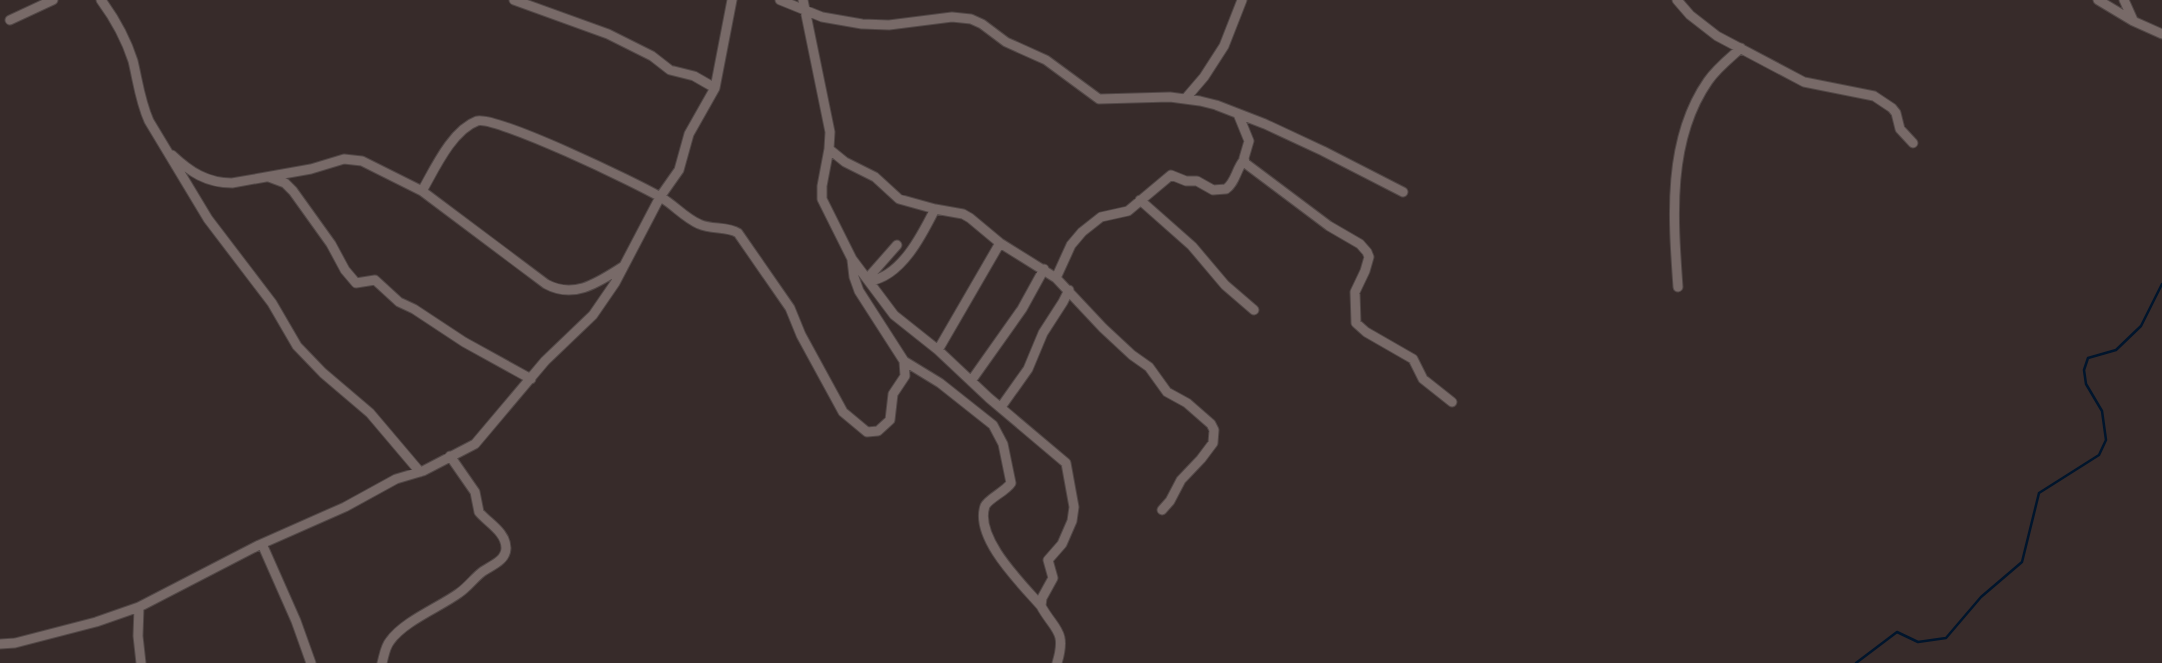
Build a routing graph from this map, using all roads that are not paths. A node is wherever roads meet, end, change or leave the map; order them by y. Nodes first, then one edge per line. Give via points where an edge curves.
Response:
1 (53, 0) edge
2 (101, 0) edge
3 (514, 0) edge
4 (732, 0) edge
5 (780, 0) edge
6 (803, 0) edge
7 (1242, 0) edge
8 (1677, 0) edge
9 (2098, 0) edge
10 (2124, 0) edge
11 (805, 11) junction
12 (10, 20) dead end
13 (2133, 21) junction
14 (2162, 34) edge
15 (1740, 48) junction
16 (715, 88) junction
17 (1186, 98) junction
18 (1238, 114) junction
19 (1913, 143) dead end
20 (830, 149) junction
21 (166, 150) junction
22 (1244, 160) junction
23 (266, 176) junction
24 (422, 192) junction
25 (1403, 192) dead end
26 (660, 197) junction
27 (1140, 200) junction
28 (934, 209) junction
29 (1000, 243) junction
30 (897, 245) dead end
31 (852, 259) junction
32 (625, 265) junction
33 (1044, 270) junction
34 (1056, 278) junction
35 (868, 280) junction
36 (1678, 286) dead end
37 (1069, 290) junction
38 (1254, 310) dead end
39 (938, 350) junction
40 (904, 361) junction
41 (531, 379) junction
42 (971, 381) junction
43 (1452, 402) dead end
44 (1001, 407) junction
45 (450, 456) junction
46 (420, 472) junction
47 (1162, 510) dead end
48 (262, 544) junction
49 (1041, 606) junction
50 (139, 607) junction
51 (0, 644) edge
52 (141, 663) edge
53 (311, 663) edge
54 (382, 663) edge
55 (1057, 663) edge

1 - 12 street
2 - 21 street via 124,37 142,106
3 - 16 street via 608,34 652,56 670,70 694,76
4 - 16 street
5 - 11 street
6 - 11 street
7 - 17 street via 1221,52
8 - 15 street via 1717,36
9 - 13 street
10 - 13 street
11 - 17 street via 822,18 880,25 952,17 971,19 1006,42 1046,60 1099,99
11 - 20 street via 828,116
13 - 14 street
15 - 19 street via 1804,82 1874,96 1892,108 1900,130
15 - 36 street via 1709,80 1698,97 1680,148 1674,220
16 - 26 street via 689,134 679,170
17 - 18 street
18 - 22 street via 1250,141
18 - 25 street via 1323,151
20 - 28 street via 845,162 874,177 899,199
20 - 31 street via 822,199
21 - 23 street via 208,181 232,183
21 - 46 street via 208,219 272,303 297,346 322,373 370,413
22 - 27 street via 1234,182 1226,190 1214,190 1197,181 1171,175
22 - 43 street via 1329,226 1364,248 1369,256 1355,292 1356,323 1413,359 1423,379
23 - 24 street via 354,159 371,164
23 - 41 street via 289,186 356,283 375,280 399,302
24 - 26 street via 442,154 479,120 493,122 560,149
24 - 32 street via 554,288 569,291 591,285
26 - 32 street
26 - 40 street via 696,223 714,229 733,229 744,239 790,308 843,412 867,432 878,431 890,420 892,394 905,376
27 - 34 street via 1128,211 1101,217 1082,232 1071,245
27 - 38 street via 1192,246 1225,285
28 - 29 street via 963,214
28 - 35 street via 923,235 906,256 882,278
29 - 33 street
29 - 39 street
30 - 35 street
31 - 35 street
31 - 40 street via 859,291
32 - 41 street via 593,315 554,351
33 - 34 street
33 - 42 street via 1022,309
34 - 37 street
35 - 39 street via 894,315
37 - 44 street via 1043,334 1028,369
37 - 47 street via 1103,328 1149,367 1167,392 1194,409 1214,430 1210,449 1185,474
39 - 42 street
40 - 49 street via 940,383 993,425 998,433 1011,483 986,506 983,519 997,554
41 - 45 street via 477,442
42 - 44 street
44 - 49 street via 1064,460 1070,479 1074,507 1072,521 1062,544 1048,560 1053,578
45 - 46 street
45 - 54 street via 476,492 479,512 504,539 506,553 460,592 428,610 394,637 387,646
46 - 48 street via 396,479 345,507
48 - 50 street
48 - 53 street
49 - 55 street via 1058,630 1060,647
50 - 51 street via 96,622
50 - 52 street

